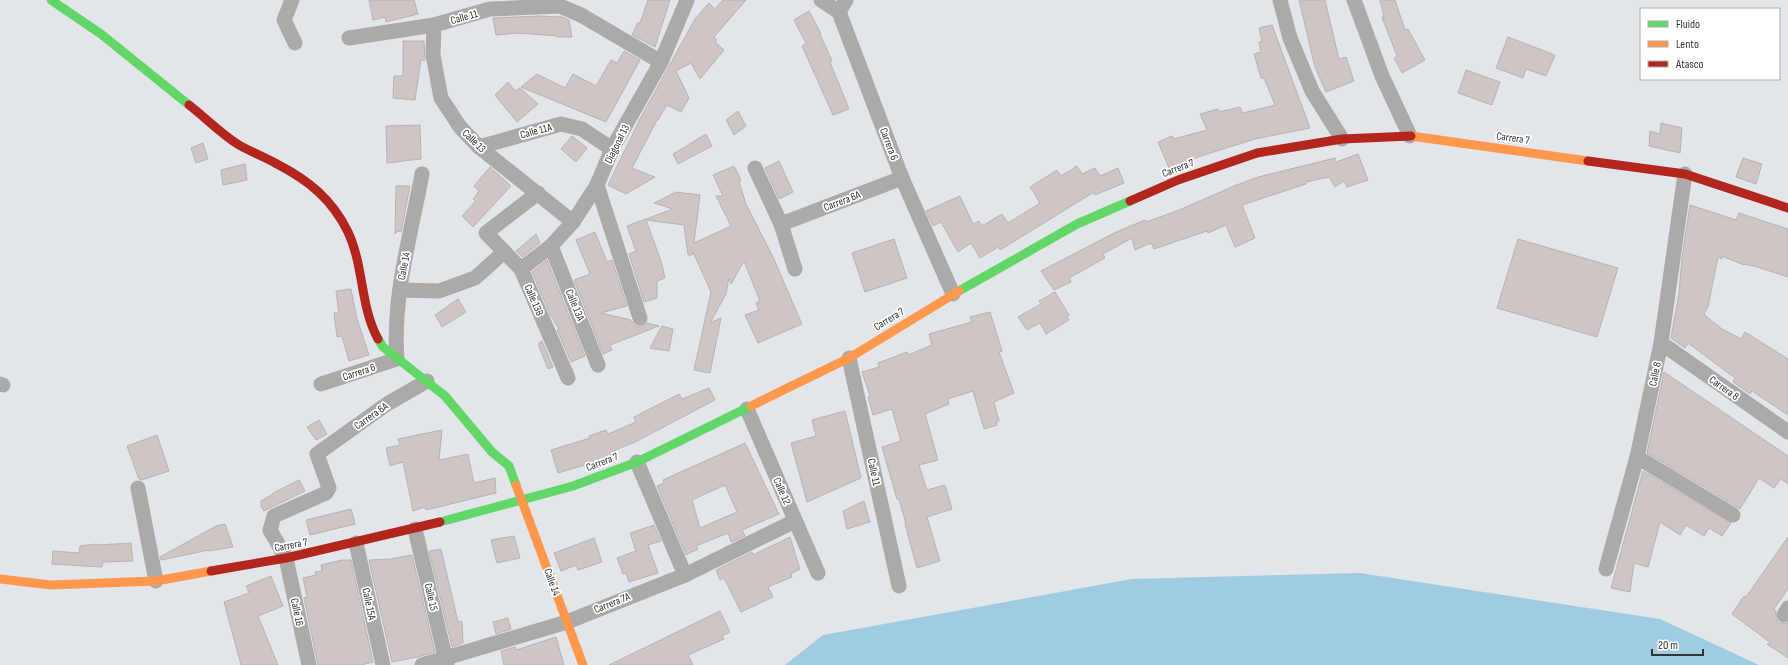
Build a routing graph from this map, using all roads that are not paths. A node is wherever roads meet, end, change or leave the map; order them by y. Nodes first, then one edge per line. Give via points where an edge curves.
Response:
1 (51, 0) edge
2 (292, 0) edge
3 (688, 0) edge
4 (821, 0) edge
5 (1280, 0) edge
6 (1354, 0) edge
7 (843, 6) edge
8 (434, 25) junction
9 (349, 38) dead end
10 (295, 43) dead end
11 (661, 62) junction
12 (1410, 136) junction
13 (1342, 139) junction
14 (479, 146) junction
15 (612, 149) junction
16 (755, 168) dead end
17 (422, 174) dead end
18 (1685, 174) junction
19 (902, 178) junction
20 (597, 185) junction
21 (538, 193) junction
22 (1788, 208) edge
23 (573, 222) junction
24 (781, 224) junction
25 (551, 246) junction
26 (504, 252) junction
27 (796, 268) dead end
28 (521, 269) junction
29 (400, 290) junction
30 (953, 294) junction
31 (640, 318) dead end
32 (1661, 344) junction
33 (849, 358) junction
34 (397, 359) junction
35 (598, 365) dead end
36 (568, 378) dead end
37 (427, 381) junction
38 (321, 384) dead end
39 (746, 409) junction
40 (1788, 432) edge
41 (1638, 457) junction
42 (637, 462) junction
43 (138, 488) dead end
44 (329, 488) joint
45 (522, 500) junction
46 (1733, 515) dead end
47 (795, 521) junction
48 (415, 529) junction
49 (356, 543) junction
50 (286, 558) junction
51 (1606, 569) dead end
52 (818, 573) dead end
53 (685, 574) junction
54 (0, 578) edge
55 (156, 581) junction
56 (898, 586) dead end
57 (567, 622) junction
58 (446, 662) edge
59 (309, 665) edge
60 (383, 665) edge
61 (422, 665) edge
62 (583, 665) edge

1 - 34 main road, Calle 14 via 101,34 240,145 278,164 318,190 333,207 347,230 356,250 368,315 374,331 383,347
2 - 10 street via 284,20
3 - 11 street, Diagonal 13
4 - 7 street, Carrera 6
5 - 13 street via 1290,38 1312,90
6 - 12 street via 1382,76
7 - 19 street, Carrera 6
8 - 9 street, Calle 11
8 - 11 street, Calle 11 via 490,9 560,6 581,15
8 - 14 street, Calle 13 via 433,55 441,98 460,127
11 - 15 street, Diagonal 13
12 - 13 main road, Carrera 7
12 - 18 main road, Carrera 7
13 - 30 main road, Carrera 7 via 1257,153 1178,180 1077,224
14 - 15 street, Calle 11A via 561,124 582,129
14 - 21 street, Calle 13
15 - 20 street, Diagonal 13
16 - 24 street
17 - 29 street, Calle 14
18 - 22 main road, Carrera 7
18 - 32 street, Calle 8
19 - 24 street, Carrera 6A
19 - 30 street, Carrera 6
20 - 23 street, Diagonal 13
20 - 31 street
21 - 23 street, Calle 13
21 - 26 street, Calle 13B via 486,233
23 - 25 street, Diagonal 13
24 - 27 street
25 - 28 street, Diagonal 13
25 - 35 street, Calle 13A
26 - 28 street, Calle 13B
26 - 29 street via 475,278 439,291
28 - 36 street, Calle 13B
29 - 34 street, Calle 14 via 395,336
30 - 33 main road, Carrera 7
32 - 40 street, Carrera 8
32 - 41 street, Calle 8
33 - 39 main road, Carrera 7
33 - 56 street, Calle 11
34 - 37 main road, Calle 14
34 - 38 street, Carrera 6
37 - 44 street, Carrera 6A via 387,404 317,454
37 - 45 main road, Calle 14 via 445,396 492,452 509,466
39 - 42 main road, Carrera 7
39 - 47 street, Calle 12
41 - 46 street
41 - 51 street, Calle 8
42 - 45 main road, Carrera 7 via 573,486
42 - 53 street
43 - 55 street
44 - 50 street, Calle 16 via 326,492 274,516 270,530
45 - 48 main road, Carrera 7
45 - 57 main road, Calle 14
47 - 52 street, Calle 12
47 - 53 street, Carrera 7A
48 - 49 main road, Carrera 7
48 - 58 street, Calle 15
49 - 50 main road, Carrera 7
49 - 60 street, Calle 15A
50 - 55 main road, Carrera 7
50 - 59 street, Calle 16
53 - 57 street, Carrera 7A
54 - 55 main road, Carrera 7 via 51,585
57 - 58 street, Carrera 7A
57 - 62 main road, Calle 14
58 - 61 street, Carrera 7A

